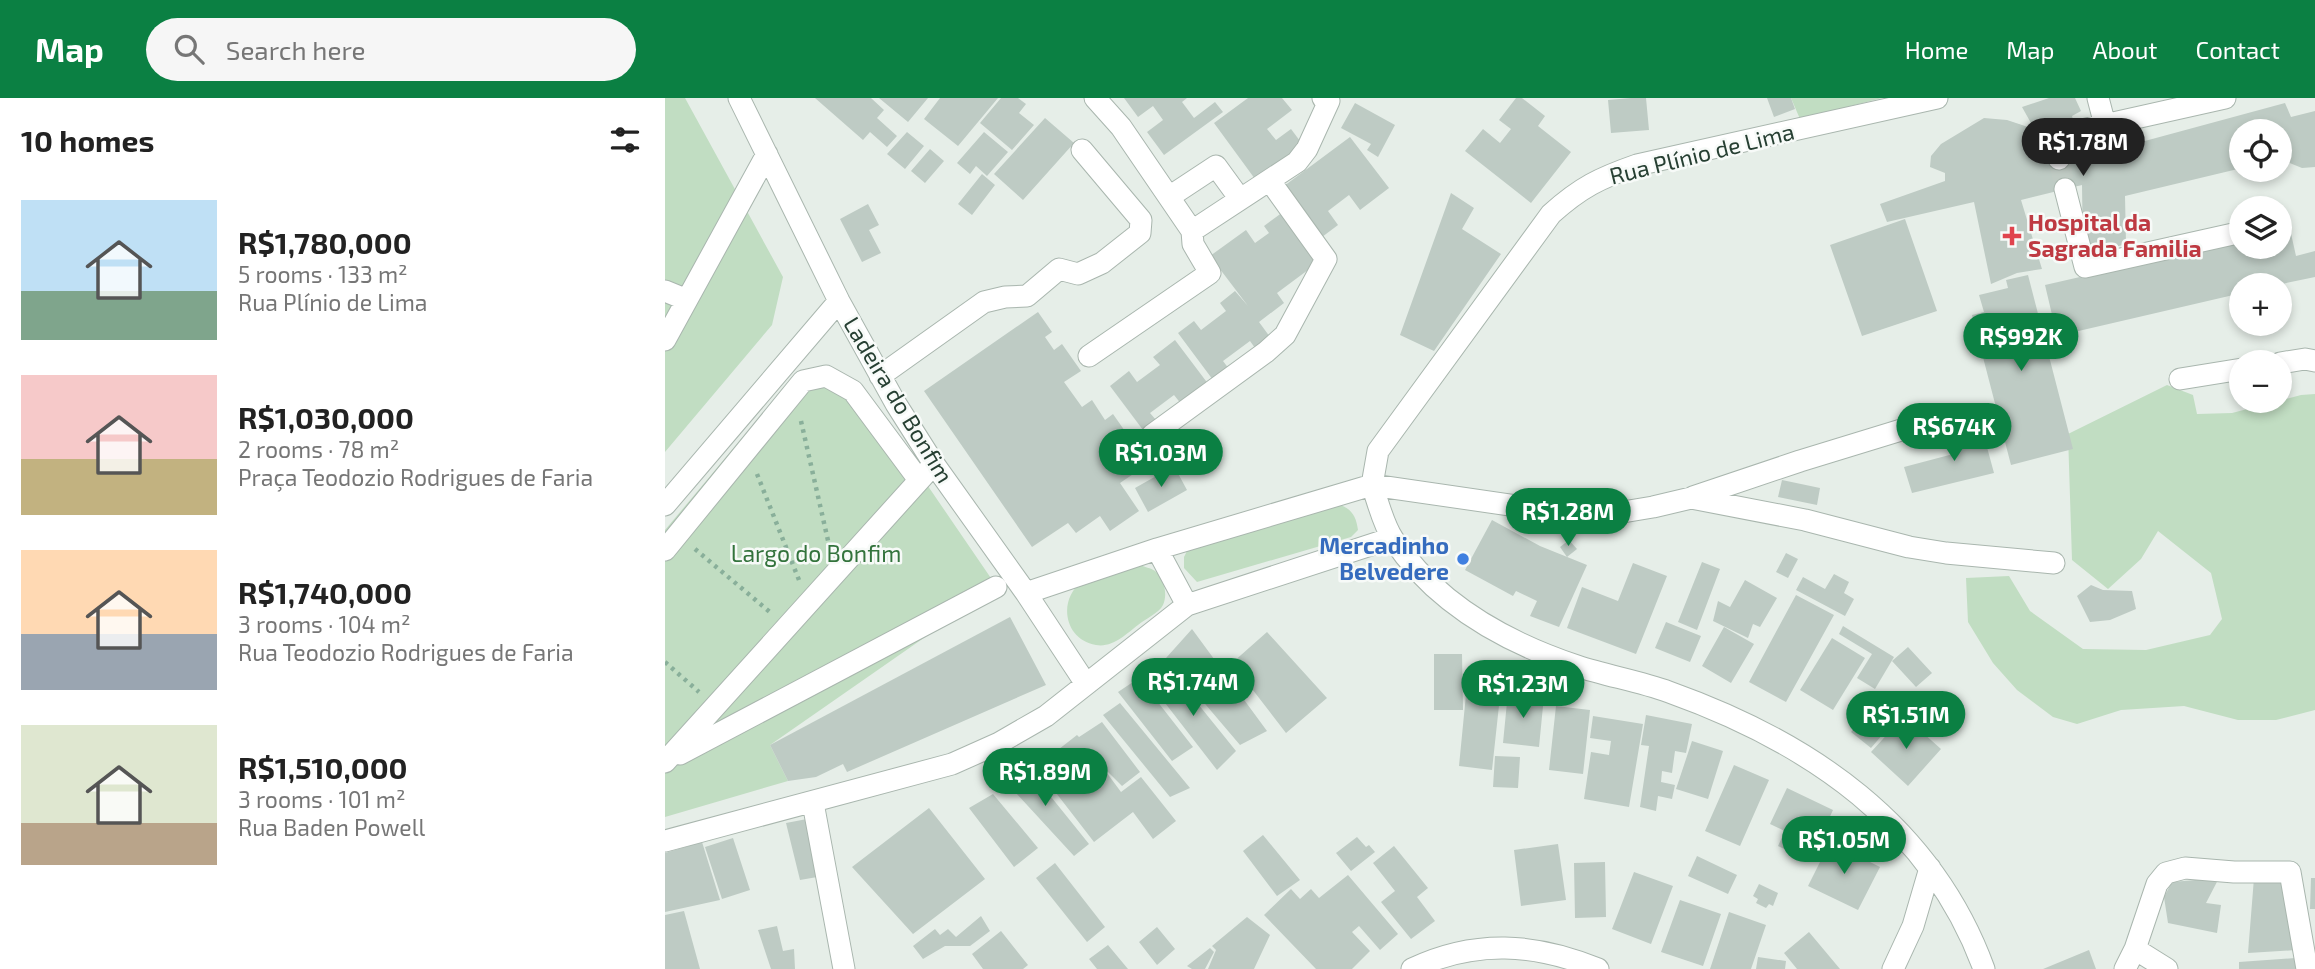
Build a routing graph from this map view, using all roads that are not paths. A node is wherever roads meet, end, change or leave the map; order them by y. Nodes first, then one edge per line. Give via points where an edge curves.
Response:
1 (739, 98) edge
2 (1095, 98) edge
3 (1322, 98) edge
4 (1937, 98) edge
5 (2098, 98) edge
6 (2225, 98) edge
7 (2105, 125) junction
8 (1082, 150) dead end
9 (767, 154) junction
10 (2059, 159) tunnel mouth
11 (1270, 181) junction
12 (2065, 189) tunnel mouth
13 (1169, 197) junction
14 (1240, 199) junction
15 (1192, 231) junction
16 (2229, 235) edge
17 (665, 291) edge
18 (687, 300) junction
19 (839, 301) junction
20 (665, 340) edge
21 (1089, 356) dead end
22 (2292, 361) edge
23 (2315, 361) edge
24 (2229, 371) edge
25 (880, 376) junction
26 (2180, 379) dead end
27 (1924, 423) dead end
28 (1152, 435) dead end
29 (934, 464) junction
30 (919, 480) junction
31 (1372, 485) junction
32 (1691, 498) junction
33 (665, 505) edge
34 (1392, 538) junction
35 (1157, 549) junction
36 (665, 550) edge
37 (2054, 563) dead end
38 (996, 586) dead end
39 (1026, 593) junction
40 (1187, 606) junction
41 (1086, 684) junction
42 (665, 762) edge
43 (813, 803) junction
44 (665, 841) edge
45 (1930, 868) junction
46 (2135, 949) junction
47 (843, 969) edge
48 (1412, 969) edge
49 (1598, 969) edge
50 (1893, 969) edge
51 (1984, 969) edge
52 (2125, 969) edge
53 (2167, 969) edge
54 (2307, 969) edge

1 - 9 street, Ladeira do Bonfim
2 - 13 street
3 - 11 street via 1329,101 1307,149
4 - 31 street, Rua Plínio de Lima via 1637,166 1605,176 1575,193 1552,214 1378,451
5 - 7 street
6 - 7 street
7 - 10 street via 2055,136
8 - 25 street via 1141,220 1140,233 1102,263 1078,274 1059,269 1027,296 984,302
9 - 18 street
9 - 19 street, Ladeira do Bonfim
11 - 14 street
11 - 28 street via 1326,259 1285,335
12 - 16 street via 2085,267
13 - 14 street via 1216,166
13 - 15 street
14 - 15 street
15 - 21 street via 1193,244 1210,273
17 - 18 street
18 - 20 street
19 - 25 street, Ladeira do Bonfim
19 - 33 street
22 - 23 street
24 - 26 street
25 - 29 street, Ladeira do Bonfim
27 - 32 street
29 - 30 street
29 - 39 street, Ladeira do Bonfim
30 - 36 street via 853,391 826,376 803,381
30 - 42 street
31 - 32 street via 1537,509 1617,513
31 - 34 street
31 - 35 street
32 - 37 street via 1805,520 1909,547
34 - 40 street
34 - 45 street via 1431,585 1519,645 1666,691 1801,753 1868,801
35 - 39 street
35 - 40 street
38 - 42 street
39 - 41 street, Ladeira do Bonfim
40 - 41 street
41 - 43 street via 1046,716 952,764
43 - 44 street
43 - 47 street
45 - 50 street via 1913,926
45 - 51 street via 1972,935
46 - 52 street
46 - 53 street
46 - 54 street via 2157,884 2166,873 2185,868 2290,872
48 - 49 street via 1438,956 1530,948

